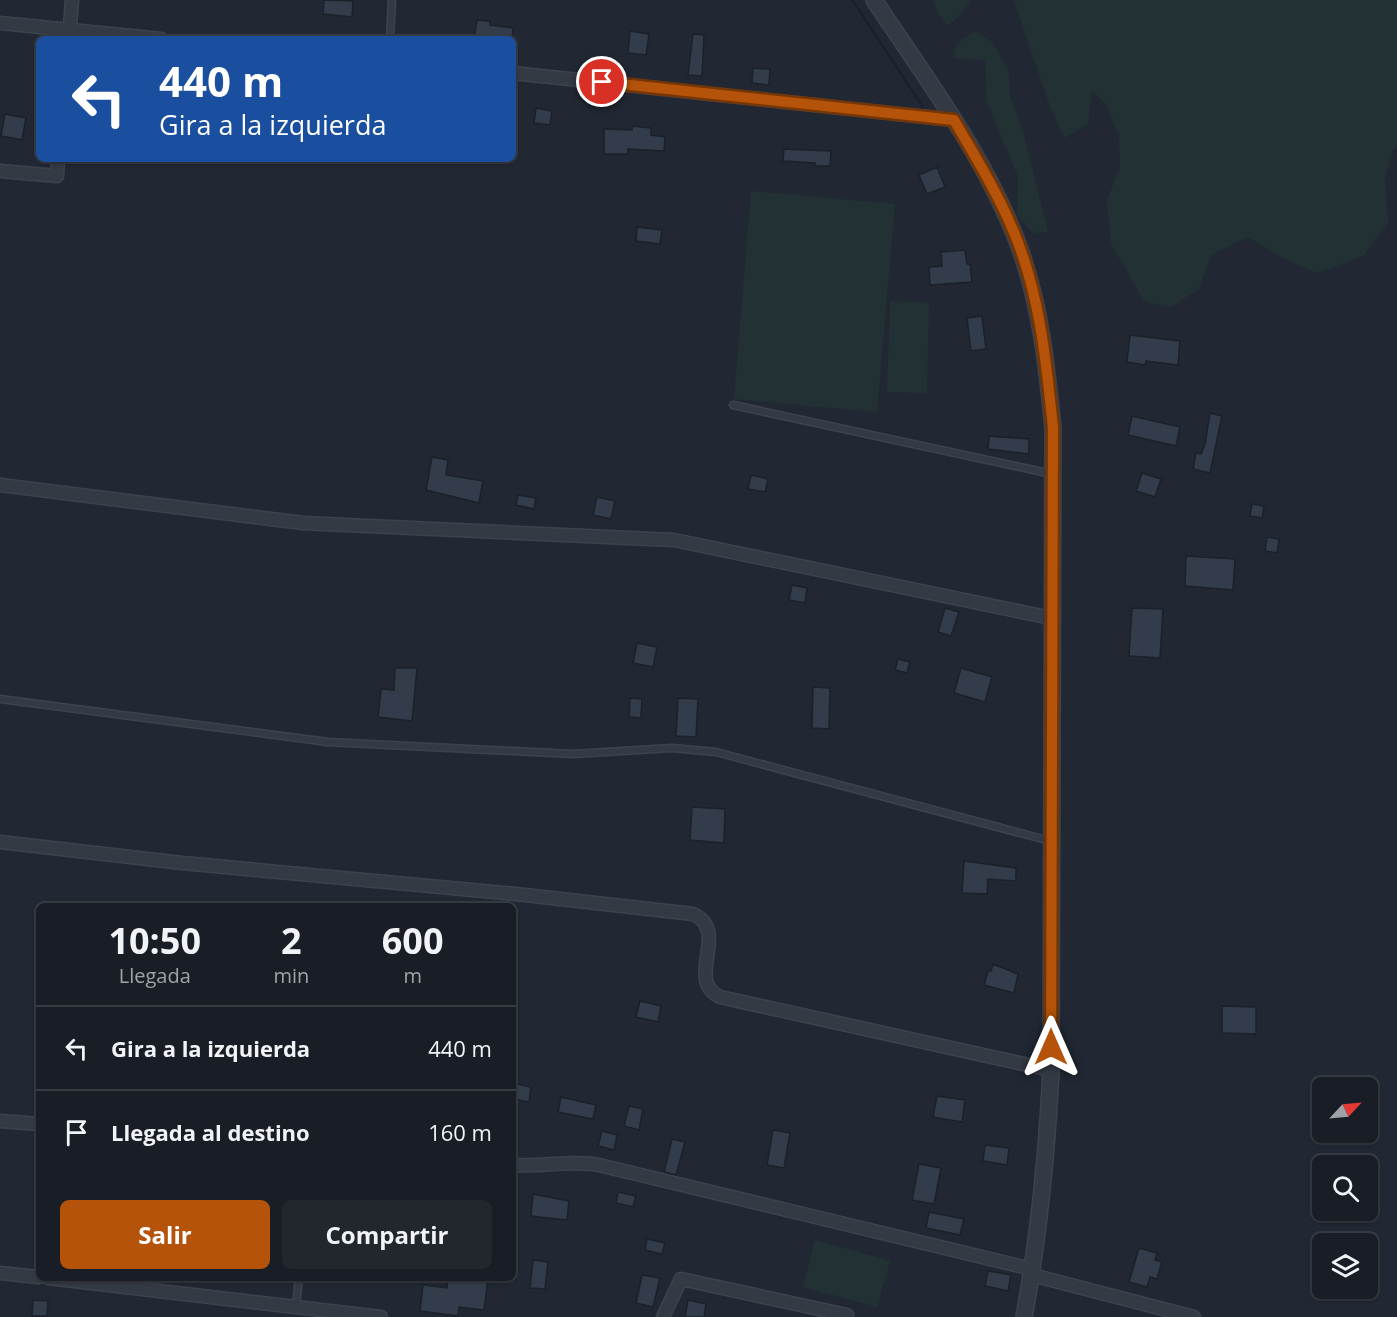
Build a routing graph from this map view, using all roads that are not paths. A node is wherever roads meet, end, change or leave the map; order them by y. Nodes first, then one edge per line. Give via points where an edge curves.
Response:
1 (72, 0) edge
2 (392, 0) edge
3 (874, 0) edge
4 (0, 22) edge
5 (69, 35) edge
6 (92, 36) edge
7 (390, 36) edge
8 (516, 73) edge
9 (954, 120) junction
10 (58, 162) edge
11 (0, 171) edge
12 (732, 405) dead end
13 (1052, 474) junction
14 (0, 485) edge
15 (1051, 618) junction
16 (0, 699) edge
17 (1051, 841) junction
18 (0, 842) edge
19 (1051, 1070) junction
20 (0, 1121) edge
21 (36, 1124) edge
22 (516, 1165) edge
23 (1032, 1272) junction
24 (0, 1273) edge
25 (36, 1277) edge
26 (75, 1281) edge
27 (299, 1281) edge
28 (296, 1306) junction
29 (343, 1315) edge
30 (847, 1315) dead end
31 (381, 1317) edge
32 (663, 1317) edge
33 (1024, 1317) edge
34 (1194, 1317) edge

1 - 5 street
2 - 7 lane
3 - 9 street
4 - 5 street
5 - 6 street
8 - 9 street
9 - 13 street via 1009,221 1036,303 1053,428
10 - 11 street via 57,176
12 - 13 lane
13 - 15 street
14 - 15 street via 303,523 674,540
15 - 17 street
16 - 17 lane via 328,742 573,754 672,748 716,752
17 - 19 street
18 - 19 street via 693,914 703,920 709,932 705,978 708,988 720,997
19 - 23 street
20 - 21 street
22 - 23 street via 543,1167 585,1162
23 - 33 street
23 - 34 street
24 - 25 street
26 - 28 street
27 - 28 lane
28 - 29 street
29 - 31 street
30 - 32 street via 681,1279

